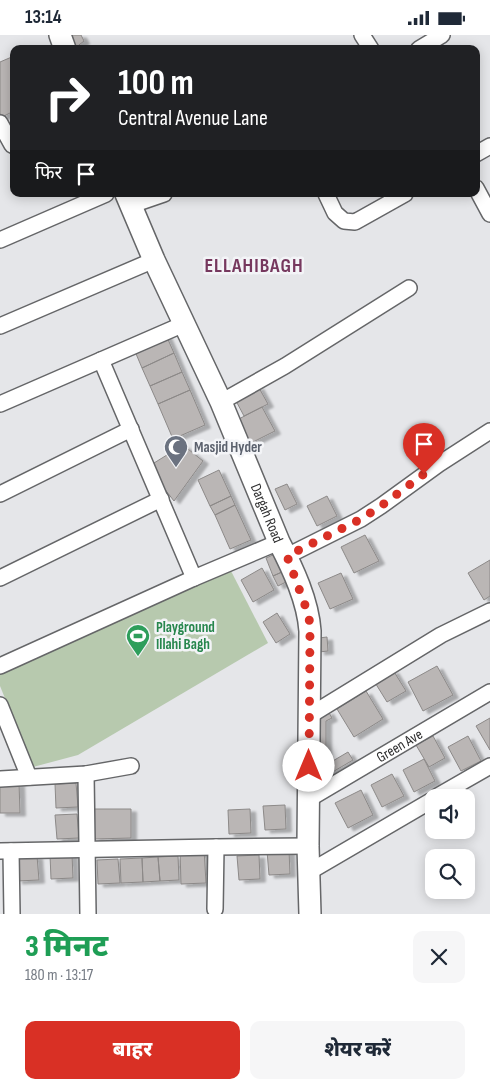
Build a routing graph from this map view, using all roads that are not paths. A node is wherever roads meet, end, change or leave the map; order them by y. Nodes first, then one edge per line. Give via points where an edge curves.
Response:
1 (442, 35) edge
2 (426, 45) edge
3 (0, 123) edge
4 (8, 147) edge
5 (480, 195) edge
6 (99, 197) edge
7 (143, 197) edge
8 (327, 197) edge
9 (400, 197) edge
10 (129, 199) edge
11 (490, 213) edge
12 (0, 240) edge
13 (154, 261) junction
14 (409, 288) dead end
15 (184, 323) junction
16 (0, 326) edge
17 (101, 360) junction
18 (221, 402) junction
19 (0, 404) edge
20 (131, 429) junction
21 (490, 431) edge
22 (0, 493) edge
23 (161, 499) junction
24 (283, 549) junction
25 (0, 578) edge
26 (194, 578) junction
27 (490, 611) edge
28 (0, 666) edge
29 (490, 692) edge
30 (0, 705) edge
31 (309, 716) junction
32 (131, 766) dead end
33 (490, 766) edge
34 (86, 774) junction
35 (29, 777) junction
36 (0, 779) edge
37 (450, 789) edge
38 (309, 799) junction
39 (425, 804) edge
40 (308, 846) junction
41 (216, 847) junction
42 (87, 850) junction
43 (6, 851) edge
44 (309, 872) junction
45 (215, 909) dead end
46 (12, 914) edge
47 (88, 914) edge
48 (310, 914) edge

1 - 2 street
3 - 4 street
5 - 11 street
6 - 12 street
7 - 10 street
8 - 9 street via 335,213 344,221 355,222
10 - 13 street, Dargah Road
13 - 15 street, Dargah Road
13 - 16 street
14 - 18 street
15 - 17 street
15 - 18 street, Dargah Road
17 - 19 street
17 - 20 street
18 - 24 street, Dargah Road
20 - 22 street
20 - 23 street
21 - 24 street via 361,519
23 - 25 street
23 - 26 street
24 - 26 street
24 - 31 street, Dargah Road via 309,616
26 - 28 street
27 - 31 street via 441,635
29 - 38 street, Green Ave
30 - 35 street
31 - 38 street, Dargah Road
32 - 34 street
33 - 37 street
34 - 35 street
34 - 42 street
35 - 36 street
38 - 40 street, Dargah Road
39 - 44 street
40 - 41 street
40 - 44 street, Dargah Road
41 - 42 street
41 - 45 street
42 - 43 street
42 - 47 street
43 - 46 street
44 - 48 street, Dargah Road

